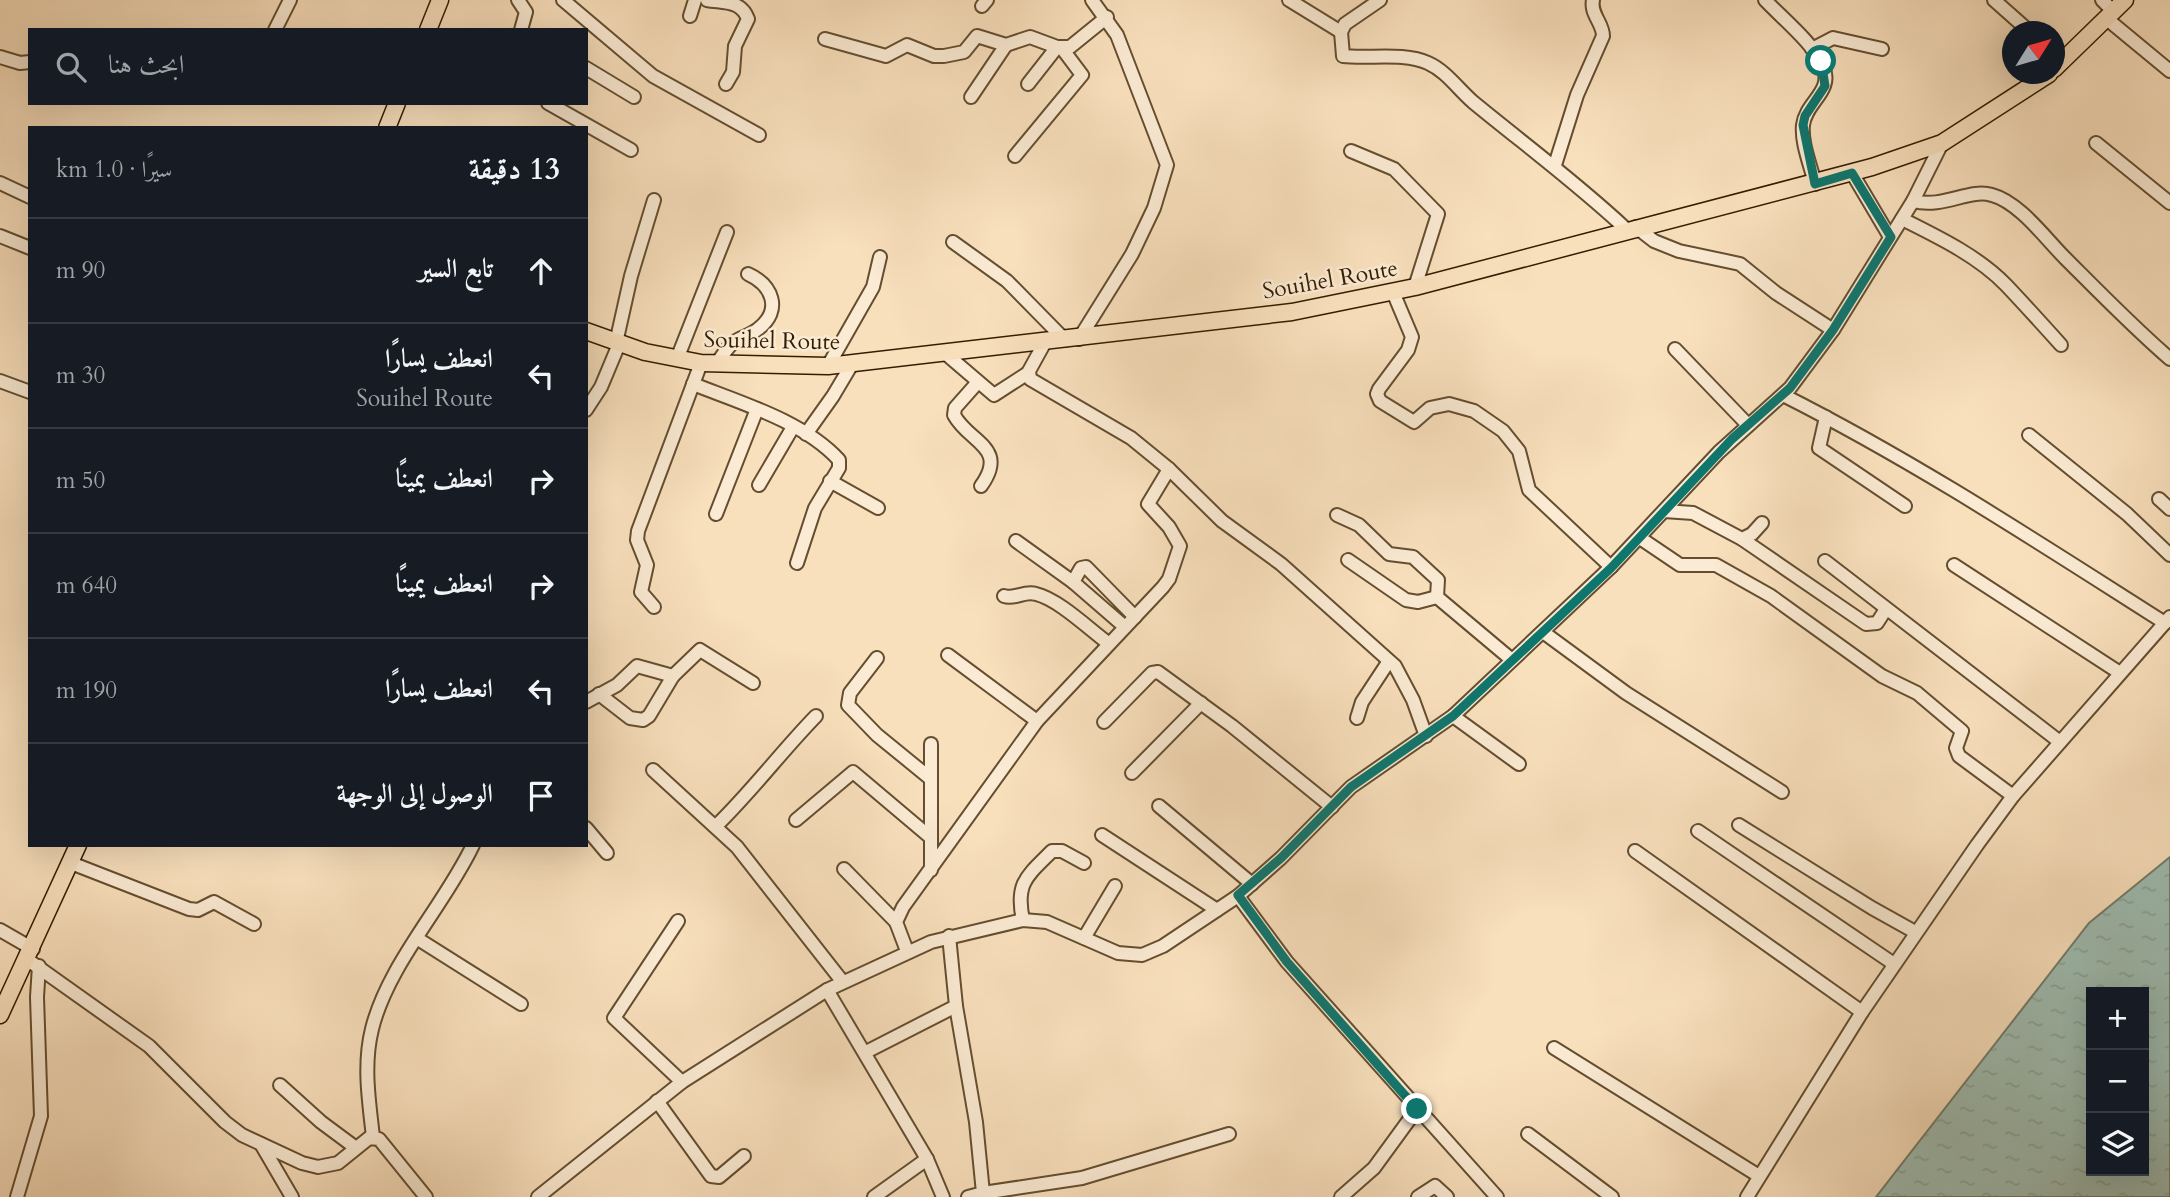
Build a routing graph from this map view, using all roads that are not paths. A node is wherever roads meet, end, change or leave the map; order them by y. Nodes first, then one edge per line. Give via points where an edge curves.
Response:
1 (290, 0) edge
2 (518, 0) edge
3 (563, 0) edge
4 (695, 0) edge
5 (707, 0) edge
6 (1092, 0) edge
7 (1289, 0) edge
8 (1380, 0) edge
9 (1593, 0) edge
10 (1765, 0) edge
11 (1994, 0) edge
12 (2102, 0) edge
13 (436, 1) edge
14 (2115, 10) edge
15 (690, 16) dead end
16 (1107, 17) junction
17 (2018, 21) edge
18 (276, 28) edge
19 (429, 28) edge
20 (522, 28) edge
21 (1340, 32) junction
22 (825, 39) dead end
23 (1006, 44) junction
24 (1059, 47) junction
25 (1812, 49) junction
26 (1882, 49) dead end
27 (2065, 54) edge
28 (0, 57) edge
29 (28, 62) edge
30 (588, 69) edge
31 (2170, 71) edge
32 (726, 84) dead end
33 (1028, 84) dead end
34 (2033, 84) edge
35 (634, 97) dead end
36 (971, 97) dead end
37 (396, 105) edge
38 (552, 105) edge
39 (388, 126) edge
40 (759, 135) dead end
41 (1942, 143) junction
42 (2096, 143) dead end
43 (631, 150) dead end
44 (1351, 151) dead end
45 (1015, 156) dead end
46 (1555, 165) junction
47 (1852, 173) junction
48 (0, 183) edge
49 (1815, 184) junction
50 (28, 196) edge
51 (654, 200) dead end
52 (1913, 201) junction
53 (2170, 203) edge
54 (1902, 219) junction
55 (1631, 228) junction
56 (727, 232) dead end
57 (0, 236) edge
58 (1891, 237) junction
59 (953, 242) dead end
60 (28, 247) edge
61 (880, 257) dead end
62 (748, 274) dead end
63 (1415, 287) junction
64 (1393, 292) junction
65 (1833, 330) junction
66 (588, 332) edge
67 (1072, 339) junction
68 (1045, 342) junction
69 (617, 343) junction
70 (2061, 345) dead end
71 (1675, 349) dead end
72 (946, 354) junction
73 (677, 359) junction
74 (2170, 359) edge
75 (709, 363) junction
76 (852, 364) junction
77 (828, 366) junction
78 (1028, 373) junction
79 (0, 381) edge
80 (978, 382) junction
81 (693, 384) junction
82 (28, 391) edge
83 (1783, 395) junction
84 (588, 407) edge
85 (757, 409) junction
86 (1826, 417) junction
87 (1748, 425) junction
88 (793, 427) junction
89 (806, 434) junction
90 (2029, 435) dead end
91 (1169, 469) junction
92 (830, 481) junction
93 (759, 485) dead end
94 (981, 486) dead end
95 (2159, 499) dead end
96 (1905, 506) dead end
97 (878, 508) dead end
98 (2170, 509) edge
99 (1664, 511) junction
100 (716, 514) dead end
101 (1337, 515) dead end
102 (1762, 523) dead end
103 (1640, 538) junction
104 (1742, 539) junction
105 (1016, 541) dead end
106 (2170, 555) edge
107 (1348, 559) dead end
108 (1825, 561) dead end
109 (797, 563) dead end
110 (1954, 565) dead end
111 (1611, 568) junction
112 (1073, 582) junction
113 (1004, 596) dead end
114 (1437, 597) junction
115 (654, 607) dead end
116 (1886, 609) junction
117 (1135, 617) junction
118 (2167, 620) edge
119 (1125, 627) junction
120 (1543, 632) junction
121 (1108, 643) junction
122 (948, 655) dead end
123 (877, 658) dead end
124 (1512, 660) junction
125 (1389, 661) junction
126 (2120, 673) junction
127 (673, 676) junction
128 (753, 683) dead end
129 (598, 694) junction
130 (588, 701) edge
131 (1201, 703) junction
132 (816, 716) dead end
133 (1453, 716) junction
134 (1357, 718) dead end
135 (1037, 721) junction
136 (1104, 722) dead end
137 (1426, 736) junction
138 (2060, 742) junction
139 (930, 744) dead end
140 (1519, 764) dead end
141 (653, 769) dead end
142 (1132, 773) dead end
143 (931, 779) junction
144 (1782, 792) dead end
145 (2013, 796) junction
146 (1159, 806) dead end
147 (1332, 807) junction
148 (796, 820) dead end
149 (1739, 825) dead end
150 (716, 826) junction
151 (588, 830) edge
152 (1698, 831) dead end
153 (1102, 835) dead end
154 (930, 837) junction
155 (77, 847) edge
156 (472, 847) edge
157 (1635, 851) dead end
158 (607, 853) dead end
159 (71, 863) junction
160 (1084, 863) dead end
161 (934, 866) junction
162 (844, 869) dead end
163 (1252, 884) junction
164 (1115, 887) dead end
165 (1238, 895) junction
166 (1217, 910) junction
167 (1023, 920) junction
168 (678, 921) dead end
169 (896, 922) junction
170 (254, 924) dead end
171 (0, 930) edge
172 (1915, 932) junction
173 (949, 936) junction
174 (1084, 938) junction
175 (418, 939) junction
176 (907, 951) junction
177 (33, 958) junction
178 (1894, 964) junction
179 (842, 981) junction
180 (827, 990) junction
181 (521, 1004) dead end
182 (956, 1006) junction
183 (1862, 1012) junction
184 (0, 1015) edge
185 (1555, 1048) dead end
186 (866, 1052) junction
187 (682, 1082) junction
188 (280, 1084) dead end
189 (657, 1101) junction
190 (1417, 1109) junction
191 (1229, 1134) dead end
192 (1528, 1134) dead end
193 (373, 1137) junction
194 (261, 1144) junction
195 (356, 1148) junction
196 (744, 1156) dead end
197 (927, 1160) junction
198 (1759, 1176) junction
199 (1010, 1193) edge
200 (544, 1195) edge
201 (983, 1195) edge
202 (17, 1197) edge
203 (292, 1197) edge
204 (426, 1197) edge
205 (874, 1197) edge
206 (943, 1197) edge
207 (968, 1197) edge
208 (1342, 1197) edge
209 (1418, 1197) edge
210 (1447, 1197) edge
211 (1497, 1197) edge
212 (1612, 1197) edge
213 (1746, 1197) edge

1 - 18 street
2 - 20 street via 526,12
3 - 40 street via 653,76
4 - 15 street
5 - 32 street via 732,3 748,19 732,54 733,72
6 - 16 street
7 - 21 street
8 - 21 street
9 - 46 street via 1592,10 1603,36 1577,95
10 - 25 street
11 - 17 street
12 - 14 street
13 - 19 main road
14 - 27 main road
14 - 31 street
16 - 24 street via 1076,44
16 - 67 street via 1167,165 1154,208 1132,254
21 - 46 street via 1343,55 1409,58 1442,71 1470,100
22 - 23 street via 886,56 911,45 934,56 964,52 977,36
23 - 24 street via 1030,37
23 - 36 street
24 - 33 street
24 - 45 street via 1082,75
25 - 26 street via 1833,38
25 - 49 street via 1827,80 1803,125
28 - 29 street
30 - 35 street
34 - 41 main road, Souihel Route
37 - 39 main road
38 - 43 street
41 - 47 main road, Souihel Route
41 - 52 street
42 - 53 street
44 - 63 street via 1394,169 1438,214
46 - 55 street
47 - 49 main road, Souihel Route
47 - 58 street
48 - 50 street
49 - 55 main road, Souihel Route
51 - 69 street
52 - 54 street
52 - 74 street via 1932,205 1982,194 1996,196 2037,227
54 - 58 street
54 - 70 street via 1989,270
55 - 63 main road, Souihel Route
55 - 65 street via 1679,251 1740,264
56 - 73 street
57 - 60 street
58 - 65 street
59 - 67 street via 1007,281
61 - 77 street via 873,287
62 - 75 street via 770,290 773,299 767,318 760,328
63 - 64 main road, Souihel Route
64 - 67 main road, Souihel Route via 1292,312
64 - 111 street via 1412,337 1408,350 1379,389 1380,401 1414,422 1432,407 1458,405 1503,431 1519,451 1529,490
65 - 83 street
66 - 69 main road, Souihel Route
67 - 68 main road, Souihel Route
68 - 72 main road, Souihel Route
68 - 78 street
69 - 73 main road, Souihel Route
69 - 84 street via 601,387
71 - 87 street
72 - 76 main road, Souihel Route
72 - 80 street
73 - 75 main road, Souihel Route
75 - 77 main road, Souihel Route
75 - 81 street
76 - 77 main road, Souihel Route
76 - 89 street
78 - 80 street via 997,396
78 - 91 street via 1045,391 1117,428
79 - 82 street
80 - 94 street via 954,415 982,443 993,464
81 - 85 street
81 - 115 street via 638,531 639,549 647,565 641,592
83 - 86 street
83 - 87 street
85 - 88 street
85 - 100 street
86 - 96 street via 1819,448
86 - 118 street
87 - 99 street
88 - 89 street
88 - 93 street
89 - 92 street via 839,460
90 - 106 street
91 - 117 street via 1148,504 1169,527 1180,551 1169,579
91 - 125 street via 1222,521 1281,564
92 - 97 street
92 - 109 street via 815,508
95 - 98 street
99 - 103 street
99 - 104 street via 1693,513
101 - 114 street via 1359,525 1389,554 1421,562 1437,580
102 - 104 street
103 - 111 street
103 - 145 street via 1680,565 1716,565 1771,596 1882,676 1917,693 1962,731 1956,748 1959,756
104 - 116 street via 1866,624 1877,623
105 - 112 street
107 - 114 street via 1406,600
108 - 116 street
110 - 126 street
111 - 120 street
112 - 117 street via 1086,567
112 - 119 street
113 - 121 street via 1028,592 1045,597
114 - 124 street
116 - 138 street
117 - 119 street
118 - 126 street
119 - 121 street
120 - 124 street
120 - 144 street via 1626,693
121 - 135 street
122 - 135 street
123 - 143 street via 850,693 848,705
124 - 133 street
125 - 134 street
125 - 137 street via 1401,673
126 - 138 street
127 - 128 street via 699,650
127 - 129 street via 637,666 617,685
127 - 129 street via 643,720 630,718
129 - 130 street
131 - 136 street via 1155,672
131 - 142 street
131 - 147 street
132 - 150 street
133 - 137 street
133 - 140 street
135 - 161 street
137 - 147 street via 1351,787
138 - 145 street
139 - 143 street
141 - 150 street
143 - 154 street
145 - 172 street
146 - 163 street
147 - 163 street
148 - 154 street via 853,772
149 - 172 street
150 - 179 street via 750,862
151 - 158 street
152 - 178 street
153 - 166 street
154 - 161 street
155 - 159 main road
156 - 175 street
157 - 183 street
159 - 170 street via 196,911 214,902
159 - 177 main road
160 - 167 street via 1062,851 1052,851 1022,884 1018,895
161 - 169 street
162 - 169 street
163 - 165 street
164 - 174 street
165 - 166 street
165 - 190 street via 1287,962
166 - 174 street via 1142,955 1118,953
167 - 173 street
167 - 174 street via 1047,922
168 - 187 street via 614,1018
169 - 176 street
171 - 177 street
172 - 178 street
173 - 176 street
173 - 182 street
175 - 181 street
175 - 193 street via 392,978 372,1029 367,1080
176 - 179 street
177 - 184 main road
177 - 194 street via 149,1046 225,1122
177 - 202 street via 41,1116
178 - 183 street
179 - 180 street
180 - 186 street
180 - 187 street
182 - 186 street
182 - 201 street
183 - 198 street
185 - 198 street
186 - 197 street
187 - 189 street
188 - 195 street
189 - 196 street via 711,1176 719,1177
189 - 200 street
190 - 208 street via 1374,1168
190 - 211 street
191 - 199 street via 1082,1178
192 - 212 street
193 - 195 street
193 - 204 street
194 - 195 street via 318,1167 338,1163
194 - 203 street
197 - 205 street
197 - 206 street
198 - 213 street
199 - 201 street
201 - 207 street
209 - 210 street via 1435,1186

